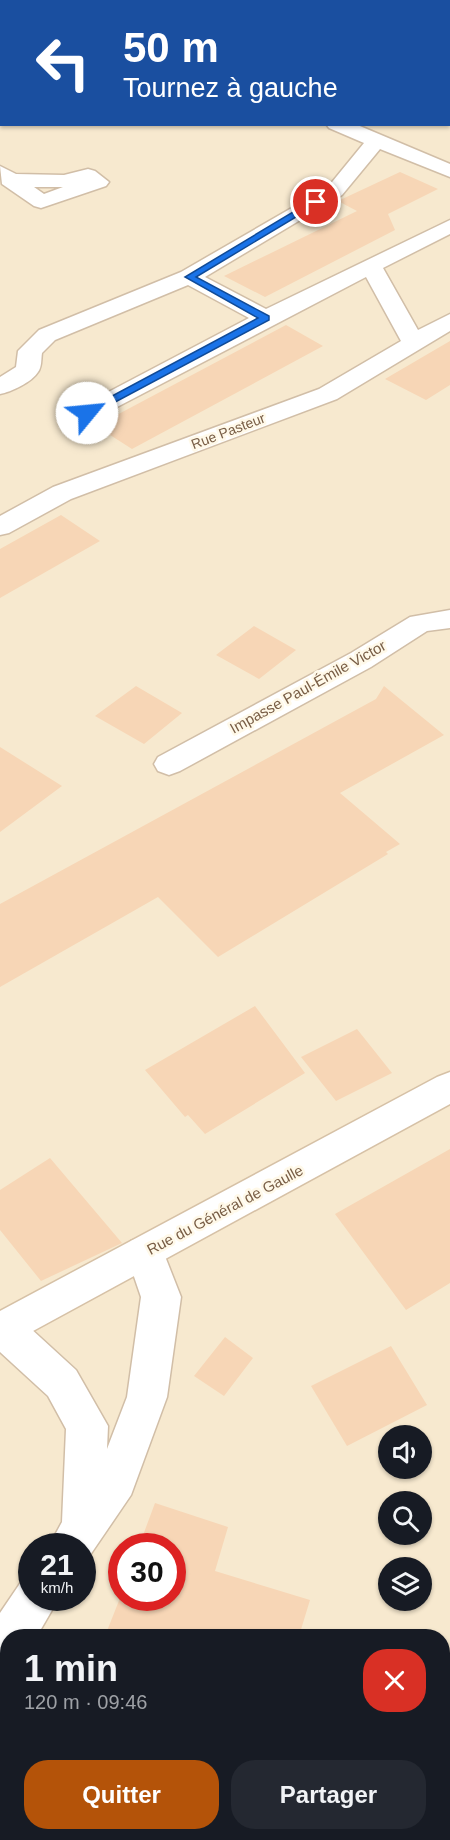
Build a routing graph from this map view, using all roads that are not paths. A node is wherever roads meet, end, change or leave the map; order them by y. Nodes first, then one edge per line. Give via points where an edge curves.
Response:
1 (340, 126) edge
2 (375, 142) junction
3 (450, 171) edge
4 (450, 226) edge
5 (371, 266) junction
6 (189, 277) junction
7 (266, 318) junction
8 (450, 321) edge
9 (413, 342) junction
10 (0, 387) edge
11 (87, 413) dead end
12 (0, 527) edge
13 (450, 619) edge
14 (169, 764) dead end
15 (450, 1087) edge
16 (145, 1253) junction
17 (2, 1330) edge
18 (77, 1533) edge
19 (80, 1533) edge
20 (28, 1611) edge
21 (16, 1629) edge

1 - 2 street
2 - 3 street
2 - 6 street via 334,192
4 - 5 street
5 - 7 street
5 - 9 street
6 - 7 street
6 - 10 street via 47,335 30,351 28,370
7 - 11 street
8 - 9 street, Rue Pasteur
9 - 12 street, Rue Pasteur via 328,394 62,493
13 - 14 street, Impasse Paul-Émile Victor via 420,623 361,660
15 - 16 street, Rue du Général de Gaulle
16 - 17 street, Rue du Général de Gaulle
16 - 19 street via 161,1297 147,1397 116,1481
17 - 18 street via 62,1383 87,1426
20 - 21 street

